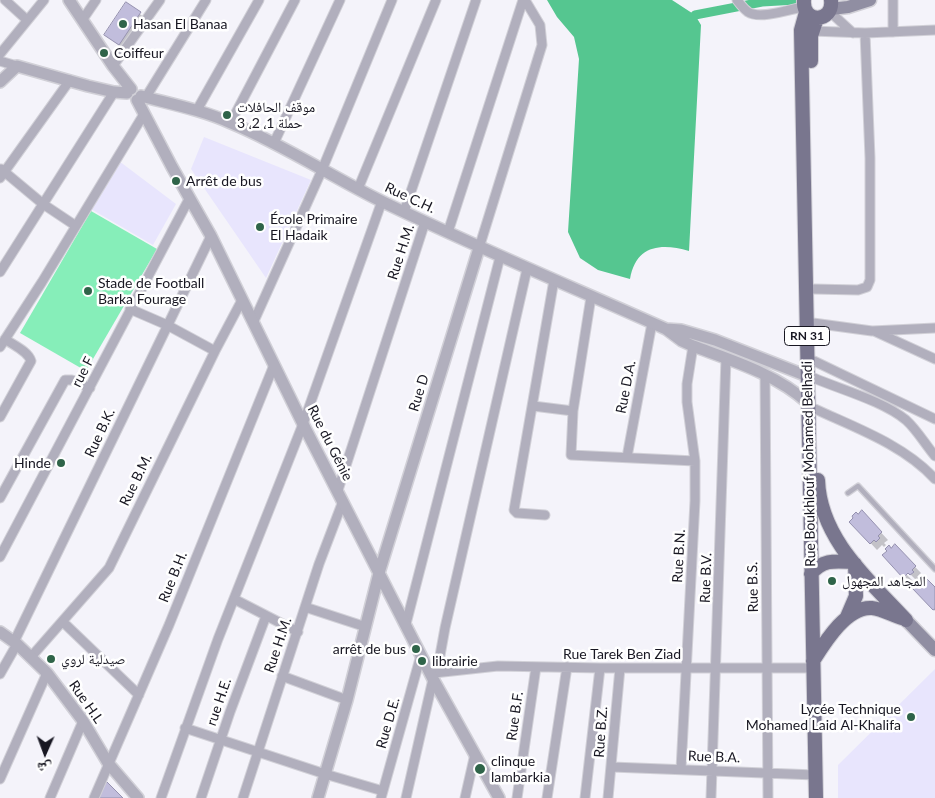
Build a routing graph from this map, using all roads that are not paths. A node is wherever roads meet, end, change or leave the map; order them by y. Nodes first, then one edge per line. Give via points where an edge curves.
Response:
1 (4, 0) edge
2 (44, 0) edge
3 (69, 0) edge
4 (96, 0) edge
5 (160, 0) edge
6 (206, 0) edge
7 (258, 0) edge
8 (295, 0) edge
9 (340, 0) edge
10 (392, 0) edge
11 (436, 0) edge
12 (476, 0) edge
13 (524, 0) edge
14 (737, 0) edge
15 (870, 0) edge
16 (893, 0) edge
17 (830, 7) edge
18 (808, 13) edge
19 (83, 19) junction
20 (27, 20) junction
21 (935, 30) edge
22 (853, 32) junction
23 (865, 32) junction
24 (893, 32) junction
25 (0, 54) edge
26 (0, 61) edge
27 (17, 66) junction
28 (113, 66) junction
29 (70, 80) junction
30 (0, 82) edge
31 (114, 92) junction
32 (136, 95) junction
33 (197, 110) junction
34 (144, 114) junction
35 (231, 122) junction
36 (274, 143) junction
37 (322, 170) junction
38 (2, 173) edge
39 (358, 189) junction
40 (190, 199) junction
41 (382, 201) junction
42 (43, 204) junction
43 (404, 212) junction
44 (425, 222) junction
45 (76, 226) junction
46 (448, 232) junction
47 (211, 236) junction
48 (479, 248) junction
49 (500, 257) junction
50 (526, 268) junction
51 (0, 272) edge
52 (554, 280) junction
53 (813, 289) junction
54 (591, 296) junction
55 (242, 300) junction
56 (130, 309) junction
57 (254, 321) junction
58 (652, 323) junction
59 (813, 323) junction
60 (167, 325) junction
61 (935, 328) edge
62 (666, 329) junction
63 (872, 331) junction
64 (2, 343) edge
65 (693, 346) junction
66 (215, 351) junction
67 (726, 358) junction
68 (935, 359) edge
69 (814, 360) junction
70 (274, 365) junction
71 (765, 375) junction
72 (811, 377) junction
73 (90, 388) junction
74 (899, 401) junction
75 (533, 406) junction
76 (811, 406) junction
77 (573, 411) junction
78 (893, 412) junction
79 (0, 417) edge
80 (935, 420) edge
81 (303, 424) junction
82 (935, 456) edge
83 (627, 457) junction
84 (695, 461) junction
85 (935, 479) edge
86 (338, 490) junction
87 (848, 493) dead end
88 (0, 498) edge
89 (343, 501) junction
90 (545, 515) dead end
91 (0, 557) edge
92 (853, 563) junction
93 (935, 569) edge
94 (379, 574) junction
95 (811, 574) junction
96 (234, 598) junction
97 (306, 607) junction
98 (812, 613) junction
99 (266, 616) junction
100 (906, 620) junction
101 (843, 621) junction
102 (63, 622) junction
103 (406, 624) junction
104 (366, 627) junction
105 (0, 632) edge
106 (298, 632) junction
107 (15, 643) junction
108 (935, 650) edge
109 (422, 656) junction
110 (31, 657) junction
111 (813, 664) junction
112 (536, 667) junction
113 (567, 667) junction
114 (600, 668) junction
115 (620, 668) junction
116 (686, 668) junction
117 (717, 668) junction
118 (768, 668) junction
119 (47, 673) junction
120 (0, 674) edge
121 (434, 675) junction
122 (282, 676) junction
123 (139, 695) junction
124 (346, 700) junction
125 (83, 722) junction
126 (185, 728) junction
127 (221, 740) junction
128 (257, 752) junction
129 (475, 754) junction
130 (108, 763) junction
131 (612, 767) junction
132 (681, 769) junction
133 (712, 771) junction
134 (768, 772) junction
135 (325, 774) junction
136 (815, 775) junction
137 (0, 779) edge
138 (382, 795) edge
139 (50, 798) edge
140 (94, 798) edge
141 (138, 798) edge
142 (161, 798) edge
143 (201, 798) edge
144 (243, 798) edge
145 (318, 798) edge
146 (406, 798) edge
147 (465, 798) edge
148 (499, 798) edge
149 (517, 798) edge
150 (546, 798) edge
151 (585, 798) edge
152 (608, 798) edge
153 (712, 798) edge
154 (768, 798) edge
155 (816, 798) edge

1 - 20 street
2 - 20 street
3 - 19 street, Rue du Génie
4 - 19 street
5 - 28 street
6 - 32 street
7 - 33 street
8 - 35 street
9 - 36 street
10 - 37 street
11 - 39 street
12 - 43 street
13 - 46 street
13 - 48 street, Rue D via 540,25 542,44
14 - 18 street via 752,14
15 - 17 main road via 848,7
16 - 24 street
17 - 18 main road via 826,15
17 - 22 street
18 - 22 street
18 - 53 main road, Rue Boukhlouf Mohamed Belhadi / RN 31
18 - 72 main road, Rue Boukhlouf Mohamed Belhadi / RN 31 via 801,30
19 - 28 street, Rue du Génie
20 - 25 street
21 - 24 street
22 - 23 street
23 - 24 street
23 - 53 street via 870,280 867,287 858,290
26 - 27 street, Rue C.H.
27 - 29 street, Rue C.H.
27 - 30 street
28 - 32 street, Rue du Génie
29 - 31 street, Rue C.H.
29 - 38 street
31 - 32 street, Rue C.H.
31 - 42 street
32 - 33 street, Rue C.H.
32 - 34 street, Rue du Génie
33 - 35 street, Rue C.H.
34 - 40 street, Rue du Génie
34 - 45 street
35 - 36 street, Rue C.H.
36 - 37 street, Rue C.H.
37 - 39 street, Rue C.H.
37 - 57 street
38 - 42 street
39 - 41 street, Rue C.H.
40 - 47 street, Rue du Génie
40 - 56 street, rue F
41 - 43 street, Rue C.H.
41 - 81 street
42 - 45 street
42 - 51 street
43 - 44 street, Rue C.H.
44 - 46 street, Rue C.H.
44 - 86 street, Rue H.M.
45 - 64 street
46 - 48 street, Rue C.H.
47 - 55 street, Rue du Génie
47 - 60 street, Rue B.K.
48 - 49 street, Rue C.H.
48 - 94 street, Rue D
49 - 50 street, Rue C.H.
49 - 103 street
50 - 52 street, Rue C.H.
50 - 121 street
52 - 54 street, Rue C.H.
52 - 75 street
53 - 59 main road, Rue Boukhlouf Mohamed Belhadi / RN 31
54 - 58 street, Rue C.H.
54 - 77 street
55 - 57 street, Rue du Génie
55 - 66 street, Rue B.M.
56 - 60 street
56 - 73 street, rue F
57 - 70 street, Rue du Génie
58 - 62 street, Rue C.H.
58 - 83 street, Rue D.A.
59 - 63 street
59 - 69 main road, Rue Boukhlouf Mohamed Belhadi / RN 31
60 - 66 street
60 - 107 street, Rue B.K.
61 - 63 street
62 - 65 street, Rue C.H.
62 - 72 street, Rue C.H. via 715,340
63 - 68 street
64 - 79 street via 23,351 31,361
65 - 67 street, Rue C.H.
65 - 84 street, Rue B.N. via 687,402
66 - 102 street, Rue B.M. via 109,568
67 - 71 street, Rue C.H.
67 - 117 street, Rue B.V.
69 - 72 main road, Rue Boukhlouf Mohamed Belhadi / RN 31
69 - 74 street
70 - 81 street, Rue du Génie
70 - 123 street, Rue B.H.
71 - 76 street, Rue C.H. via 785,384
71 - 118 street, Rue B.S.
72 - 76 main road, Rue Boukhlouf Mohamed Belhadi / RN 31
72 - 78 street
73 - 88 street via 64,380
73 - 91 street, rue F
74 - 78 street
74 - 80 street
75 - 77 street
75 - 90 street via 514,510
76 - 85 street via 901,452
76 - 92 main road, Rue Boukhlouf Mohamed Belhadi / RN 31 via 821,504 830,529
76 - 95 main road, Rue Boukhlouf Mohamed Belhadi / RN 31
77 - 83 street via 571,455
78 - 82 street via 912,426
81 - 86 street, Rue du Génie
81 - 96 street
83 - 84 street
84 - 116 street, Rue B.N.
86 - 89 street, Rue du Génie
87 - 93 lane via 858,486
89 - 94 street, Rue du Génie
89 - 97 street, Rue H.M. via 318,564
92 - 95 main road via 824,562
92 - 100 main road, Rue Boukhlouf Mohamed Belhadi / RN 31
92 - 101 main road via 856,596
94 - 103 street, Rue du Génie
94 - 104 street, Rue D
95 - 98 main road, Rue Boukhlouf Mohamed Belhadi / RN 31
96 - 99 street
96 - 126 street
97 - 104 street
97 - 106 street, Rue H.M.
98 - 101 main road via 824,622
98 - 111 main road, Rue Boukhlouf Mohamed Belhadi / RN 31
99 - 106 street
99 - 127 street, rue H.E.
100 - 101 main road via 873,608 859,610
100 - 108 main road
101 - 111 main road
102 - 110 street, Rue B.M.
102 - 123 street
103 - 109 street, Rue du Génie
104 - 124 street, Rue D
105 - 107 street, Rue H.L
106 - 122 street, Rue H.M.
107 - 110 street, Rue H.L
107 - 120 street, Rue B.K.
109 - 121 street, Rue du Génie
109 - 138 street, Rue D.E.
110 - 119 street, Rue H.L
111 - 118 street, Rue Tarek Ben Ziad
111 - 136 main road, Rue Boukhlouf Mohamed Belhadi / RN 31
112 - 113 street, Rue Tarek Ben Ziad
112 - 121 street, Rue Tarek Ben Ziad via 498,666
112 - 149 street, Rue B.F.
113 - 114 street, Rue Tarek Ben Ziad
113 - 150 street
114 - 115 street, Rue Tarek Ben Ziad
114 - 151 street
115 - 116 street, Rue Tarek Ben Ziad
115 - 131 street, Rue B.Z.
116 - 117 street, Rue Tarek Ben Ziad
116 - 132 street, Rue B.N.
117 - 118 street, Rue Tarek Ben Ziad
117 - 133 street, Rue B.V.
118 - 134 street, Rue B.S.
119 - 125 street, Rue H.L
119 - 137 street
121 - 129 street, Rue du Génie
121 - 146 street
122 - 124 street
122 - 128 street, Rue H.M.
123 - 130 street, Rue B.H.
124 - 135 street, Rue D
125 - 130 street, Rue H.L
125 - 139 street
126 - 127 street
126 - 142 street
127 - 128 street
127 - 143 street, rue H.E.
128 - 135 street
128 - 144 street, Rue H.M.
129 - 147 street
129 - 148 street, Rue du Génie
130 - 140 street, Rue B.H.
130 - 141 street, Rue H.L
131 - 132 street, Rue B.A.
131 - 152 street, Rue B.Z.
132 - 133 street, Rue B.A.
133 - 134 street, Rue B.A.
133 - 153 street, Rue B.V.
134 - 136 street, Rue B.A.
134 - 154 street, Rue B.S.
135 - 138 street
135 - 145 street, Rue D
136 - 155 main road, Rue Boukhlouf Mohamed Belhadi / RN 31

